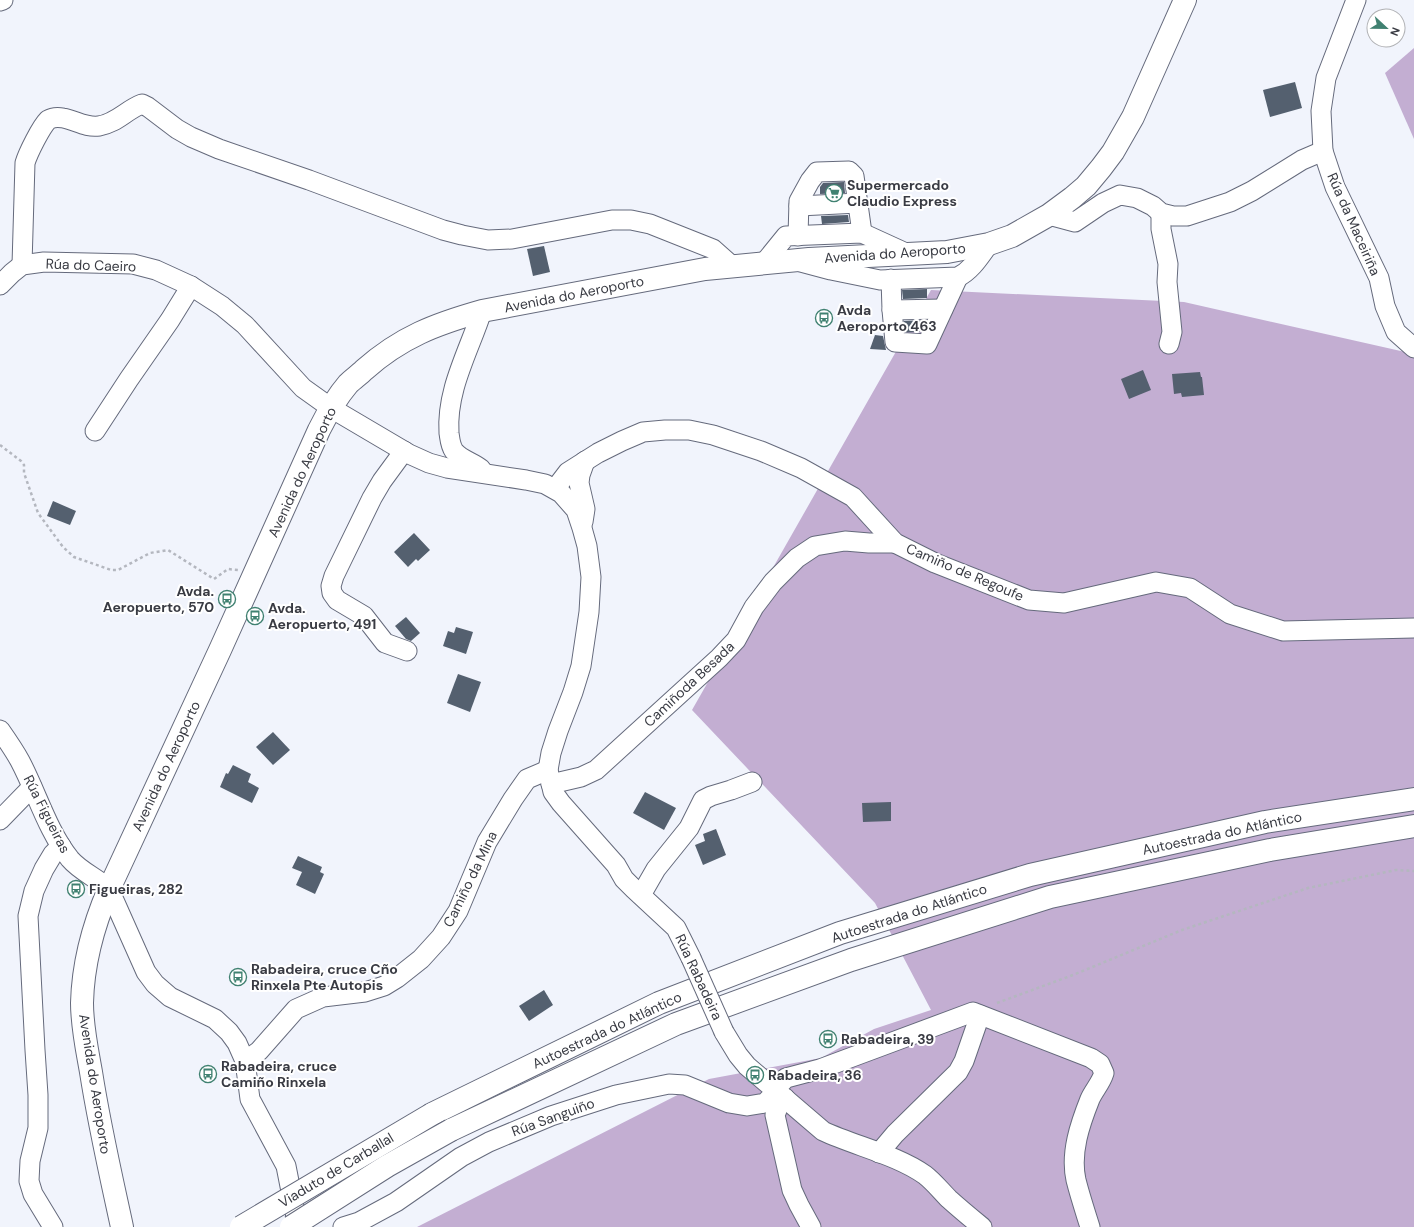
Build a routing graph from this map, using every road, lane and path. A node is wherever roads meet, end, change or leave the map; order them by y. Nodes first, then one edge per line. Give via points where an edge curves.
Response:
1 (3, 0) edge
2 (1186, 0) edge
3 (1356, 0) edge
4 (0, 1) edge
5 (1323, 151) junction
6 (858, 203) junction
7 (799, 206) junction
8 (1161, 213) junction
9 (1049, 215) junction
10 (862, 233) junction
11 (798, 236) junction
12 (990, 244) junction
13 (908, 254) junction
14 (794, 260) junction
15 (764, 263) junction
16 (22, 265) junction
17 (732, 266) junction
18 (958, 277) junction
19 (891, 279) junction
20 (0, 285) edge
21 (191, 286) junction
22 (943, 309) junction
23 (482, 310) junction
24 (892, 310) junction
25 (1169, 344) dead end
26 (1414, 348) edge
27 (331, 408) junction
28 (95, 431) dead end
29 (0, 445) edge
30 (404, 452) junction
31 (584, 461) junction
32 (487, 474) junction
33 (555, 489) junction
34 (582, 528) junction
35 (895, 543) junction
36 (241, 571) dead end
37 (1414, 628) edge
38 (407, 651) dead end
39 (0, 730) edge
40 (550, 777) junction
41 (752, 782) dead end
42 (32, 787) junction
43 (1414, 799) edge
44 (0, 820) edge
45 (1414, 826) edge
46 (61, 846) junction
47 (1414, 871) edge
48 (109, 889) junction
49 (640, 895) junction
50 (976, 1014) junction
51 (245, 1061) junction
52 (780, 1093) junction
53 (432, 1114) joint
54 (451, 1130) joint
55 (879, 1153) junction
56 (53, 1227) edge
57 (122, 1227) edge
58 (241, 1227) edge
59 (291, 1227) edge
60 (298, 1227) edge
61 (343, 1227) edge
62 (812, 1227) edge
63 (982, 1227) edge
64 (1090, 1227) edge

1 - 4 street
2 - 9 main road, Avenida do Aeroporto via 1136,110 1113,152 1086,186
3 - 5 street, Rúa da Maceiriña via 1326,78 1321,111
5 - 8 street via 1302,160 1230,202 1187,216
5 - 26 street, Rúa da Maceiriña via 1334,187 1379,278 1385,306 1396,332
6 - 7 street
6 - 7 street via 854,176 849,171 817,172 799,201
6 - 10 street
7 - 11 street
8 - 9 street via 1137,198 1120,195 1075,222
8 - 25 street via 1161,228 1168,264 1167,282 1172,332
9 - 12 main road, Avenida do Aeroporto via 1012,236
10 - 11 street
10 - 13 street
11 - 15 street via 786,236
12 - 13 main road, Avenida do Aeroporto via 947,252
12 - 18 street via 971,269
13 - 14 main road, Avenida do Aeroporto
14 - 15 main road, Avenida do Aeroporto
14 - 19 street via 880,280
15 - 17 main road, Avenida do Aeroporto
16 - 17 street via 25,163 45,124 54,117 99,126 122,117 142,104 182,132 218,149 443,230 488,240 512,239 612,220 631,220 650,224 714,249
16 - 20 street
16 - 21 street, Rúa do Caeiro via 44,262 133,264 156,270
17 - 23 main road, Avenida do Aeroporto
18 - 19 street
18 - 22 street
19 - 24 street
21 - 27 street, Rúa do Caeiro via 245,325 304,388
21 - 28 street
22 - 24 street
22 - 24 street via 927,344 895,342
23 - 27 main road, Avenida do Aeroporto via 423,330 378,357 349,384
23 - 32 street via 453,389 448,424 452,449
27 - 30 street
27 - 48 main road, Avenida do Aeroporto
29 - 36 path via 24,465 24,473 38,514 63,547 74,557 118,570 150,553 168,550 214,578 228,570
30 - 32 street via 447,468
30 - 38 street via 372,498 334,576 332,593 337,600 364,616 385,643
31 - 33 street, Camiño de Regoufe via 568,472
31 - 34 street via 580,475 585,509
31 - 35 street, Camiño de Regoufe via 643,432 689,430 713,435 801,468 853,497
32 - 33 street via 545,484
33 - 34 street via 576,510
34 - 40 street via 591,577 589,612 577,680 551,753
35 - 37 street, Camiño de Regoufe via 935,563 1029,600 1064,603 1156,582 1190,588 1230,614 1284,631
35 - 40 street, Camiñoda Besada via 845,541 815,546 797,558 773,582 754,608 736,640 719,658 596,770 581,777
39 - 42 street, Rúa Figueiras via 20,761
40 - 49 street, Rúa Rabadeira via 553,792 561,804
40 - 51 street, Camiño da Mina via 527,779 487,842 458,911 441,937 421,959 384,986 365,992 323,997 296,1009 259,1052
41 - 49 street via 703,800 689,828 656,869
42 - 44 street
42 - 46 street, Rúa Figueiras
43 - 53 main road, Autoestrada do Atlántico via 1265,822 1030,875 840,934 659,1003
45 - 54 main road, Autoestrada do Atlántico via 1270,850 1050,898 851,960 676,1024
46 - 48 street, Rúa Figueiras via 72,860
46 - 56 street via 44,869 34,891 28,916 38,1095 38,1128 30,1161 29,1181 33,1194
47 - 50 path via 1396,870 1308,888 1182,930
48 - 51 street, Rúa Figueiras via 146,972 155,984 170,997 215,1019 237,1043
48 - 57 main road, Avenida do Aeroporto via 89,946 82,1003 83,1026 94,1093
49 - 52 street, Rúa Rabadeira, bridge via 676,928 724,1032 738,1055
50 - 52 street via 820,1070 786,1078
50 - 55 street via 964,1061 958,1072 894,1134
50 - 64 street via 1092,1058 1100,1064 1104,1073 1102,1080 1091,1097 1080,1125 1074,1155 1076,1178
51 - 60 street, Rúa Figueiras via 250,1099 286,1166
52 - 55 street, Rúa Rabadeira via 823,1131
52 - 61 street, Rúa Sanguiño via 772,1096 765,1104 747,1106 729,1103 685,1085 669,1084 616,1095 551,1116 488,1142 461,1157 396,1202 359,1222
52 - 62 street via 776,1115 792,1190
53 - 58 main road, Viaduto de Carballal, bridge
54 - 59 main road, Viaduto de Carballal, bridge via 387,1166
55 - 63 street, Rúa Rabadeira via 926,1176

